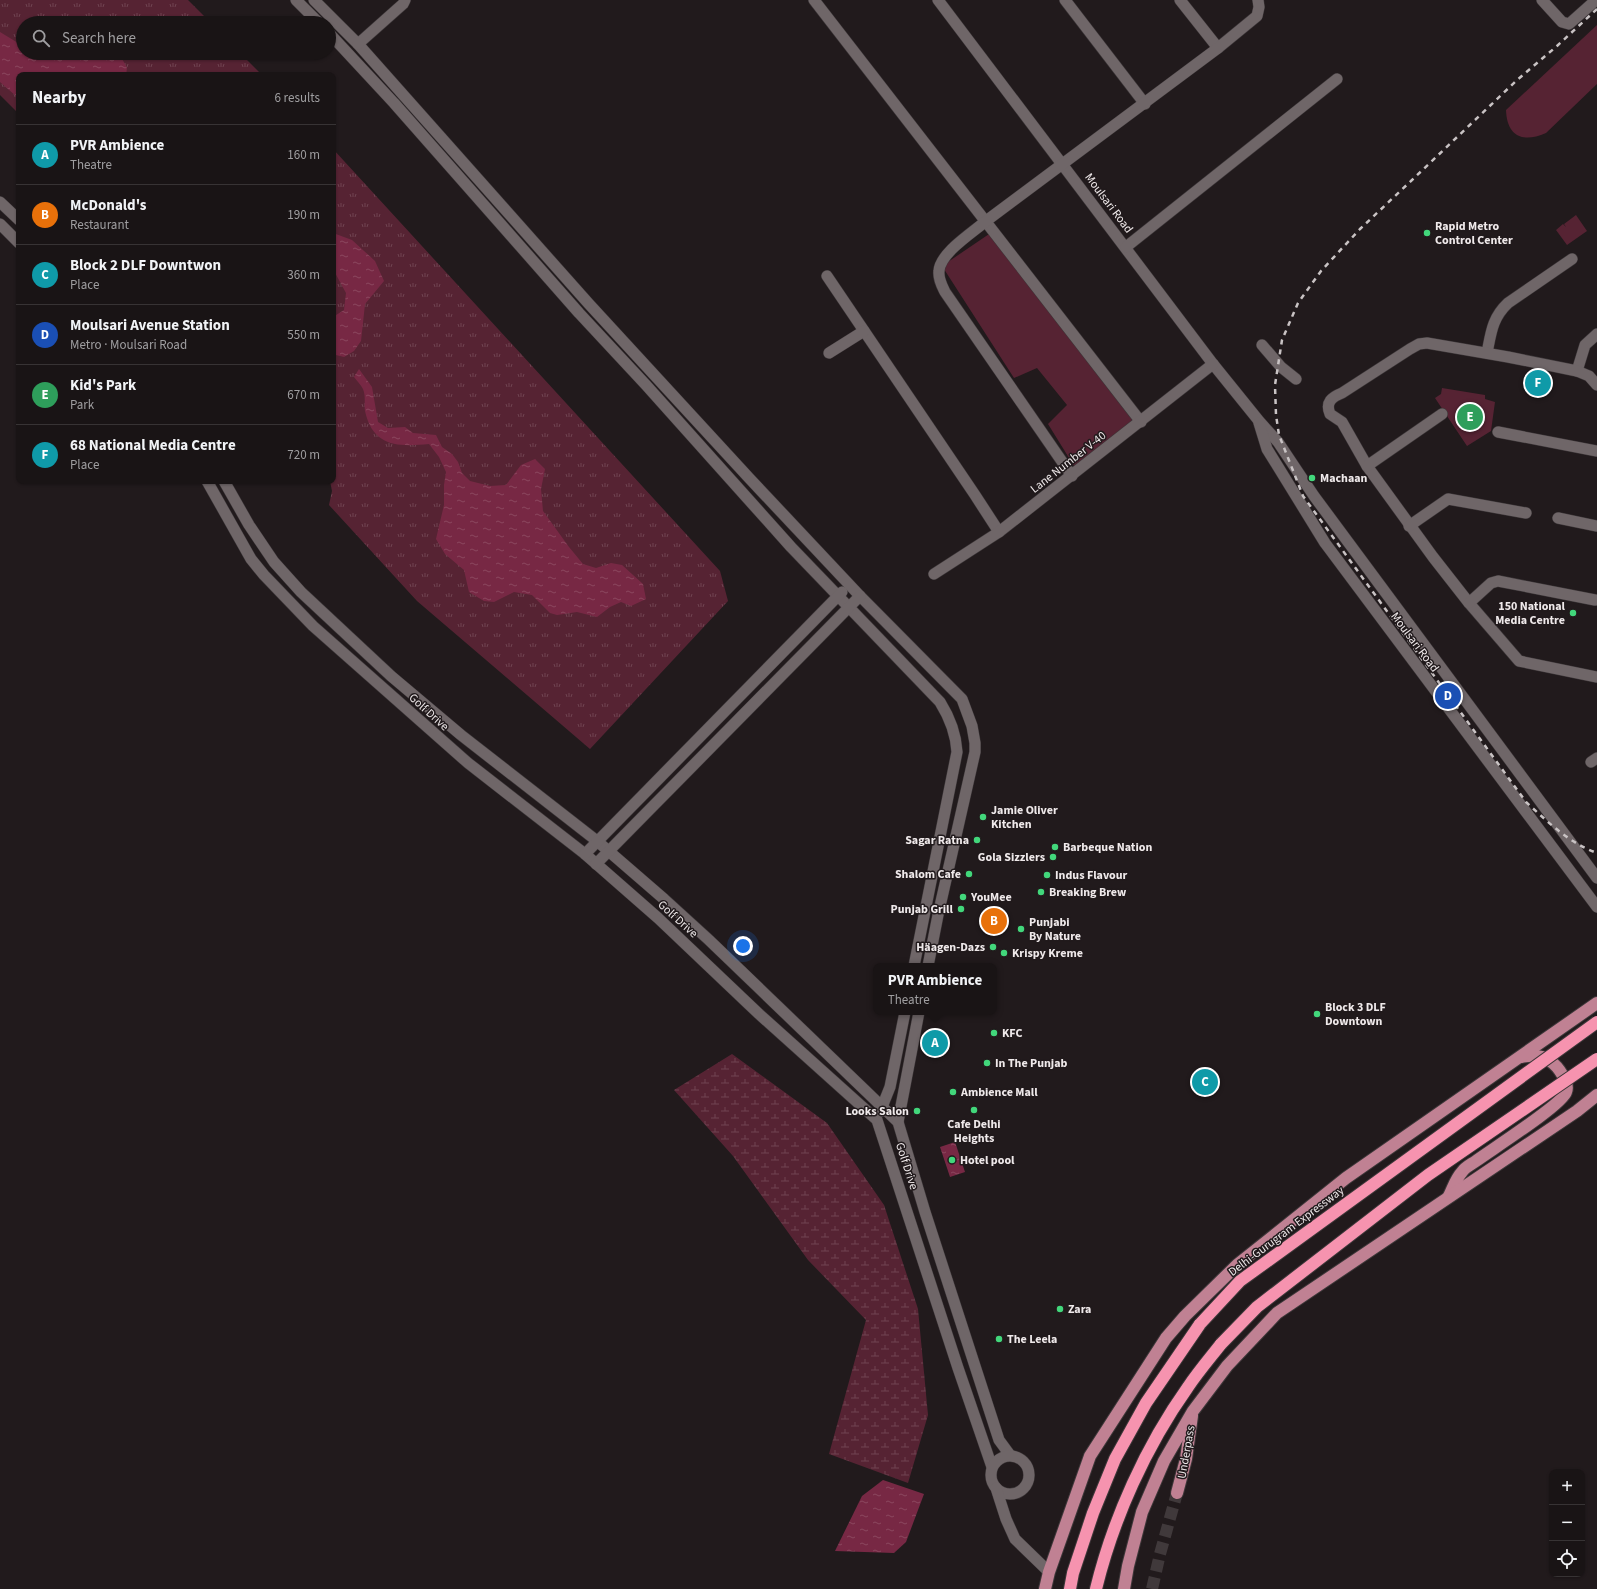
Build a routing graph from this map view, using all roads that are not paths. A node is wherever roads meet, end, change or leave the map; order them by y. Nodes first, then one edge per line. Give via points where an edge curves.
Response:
1 (296, 0) edge
2 (314, 0) edge
3 (405, 0) edge
4 (814, 0) edge
5 (938, 0) edge
6 (1066, 0) edge
7 (1180, 0) edge
8 (1258, 0) edge
9 (1542, 0) edge
10 (1596, 0) edge
11 (312, 16) edge
12 (330, 16) edge
13 (336, 22) edge
14 (336, 41) edge
15 (358, 44) junction
16 (1218, 48) junction
17 (1337, 79) dead end
18 (1145, 104) junction
19 (1063, 164) junction
20 (0, 202) edge
21 (16, 217) edge
22 (986, 221) junction
23 (0, 224) edge
24 (16, 240) edge
25 (1126, 247) junction
26 (1572, 259) dead end
27 (827, 276) dead end
28 (588, 304) junction
29 (579, 313) junction
30 (864, 331) junction
31 (1597, 334) edge
32 (1262, 345) dead end
33 (829, 353) dead end
34 (1487, 354) junction
35 (1213, 364) junction
36 (1577, 371) junction
37 (1296, 379) dead end
38 (1597, 385) edge
39 (1442, 414) dead end
40 (1259, 421) junction
41 (1141, 422) junction
42 (1498, 432) dead end
43 (1597, 451) edge
44 (1367, 466) junction
45 (1072, 476) junction
46 (750, 479) junction
47 (209, 484) edge
48 (226, 484) edge
49 (739, 490) junction
50 (1526, 513) dead end
51 (1558, 518) dead end
52 (1409, 526) junction
53 (1597, 526) edge
54 (999, 532) junction
55 (934, 574) dead end
56 (849, 584) junction
57 (837, 596) junction
58 (860, 596) junction
59 (1594, 600) dead end
60 (1469, 603) junction
61 (848, 607) junction
62 (1597, 677) edge
63 (597, 841) junction
64 (609, 851) junction
65 (585, 854) junction
66 (596, 864) junction
67 (1597, 878) edge
68 (1597, 907) edge
69 (708, 940) junction
70 (695, 952) junction
71 (915, 963) edge
72 (929, 963) edge
73 (1597, 996) edge
74 (1593, 1006) edge
75 (904, 1015) edge
76 (918, 1015) edge
77 (1597, 1022) edge
78 (1518, 1058) junction
79 (1597, 1059) edge
80 (1597, 1095) edge
81 (881, 1106) junction
82 (877, 1120) junction
83 (898, 1122) junction
84 (1448, 1198) junction
85 (1193, 1411) junction
86 (1010, 1455) junction
87 (992, 1467) junction
88 (996, 1488) junction
89 (1177, 1493) tunnel mouth
90 (1049, 1572) junction
91 (1045, 1589) edge
92 (1070, 1589) edge
93 (1096, 1589) edge
94 (1124, 1589) edge

1 - 11 street
2 - 12 street
3 - 15 street
4 - 22 street
5 - 19 street, Moulsari Road
6 - 18 street
7 - 16 street
8 - 16 street via 1257,16
9 - 10 street via 1562,22 1569,24
13 - 15 street
14 - 29 street
15 - 28 street
16 - 18 street
17 - 25 street
18 - 19 street
19 - 22 street
19 - 25 street, Moulsari Road
20 - 21 street
22 - 41 street
22 - 45 street via 951,250 941,262 938,272 941,283
23 - 24 street
25 - 35 street, Moulsari Road
26 - 34 street via 1500,311 1493,325
27 - 30 street
28 - 29 street
28 - 46 street
29 - 49 street
30 - 33 street
30 - 54 street
31 - 36 street via 1586,345
32 - 37 street via 1281,367
34 - 36 street
34 - 44 street via 1427,343 1419,344 1342,393 1333,396 1328,405 1330,414 1342,422
35 - 40 street, Moulsari Road
35 - 41 street, Lane Number V-40
36 - 38 street via 1589,376
39 - 44 street
40 - 67 street, Moulsari Road via 1278,442 1318,502
40 - 68 street, Moulsari Road via 1267,449 1325,543
41 - 45 street, Lane Number V-40
42 - 43 street
44 - 52 street
45 - 54 street, Lane Number V-40
46 - 49 street
46 - 56 street
47 - 65 street, Golf Drive via 251,559 313,626 468,763
48 - 63 street, Golf Drive via 274,562 301,592 391,676
49 - 57 street
50 - 52 street via 1448,499
51 - 53 street
52 - 60 street
54 - 55 street, Lane Number V-40
56 - 57 street
56 - 58 street
57 - 61 street
57 - 63 street
58 - 61 street
58 - 72 street via 962,699 972,726 974,757
59 - 60 street via 1498,581 1491,583
60 - 62 street via 1519,661
61 - 64 street
61 - 71 street via 940,702 952,723 956,741 957,752
63 - 64 street, Golf Drive
63 - 65 street
64 - 66 street
64 - 69 street, Golf Drive
65 - 66 street, Golf Drive
66 - 70 street, Golf Drive
69 - 70 street
69 - 81 street, Golf Drive
70 - 82 street, Golf Drive via 759,1014
73 - 74 main road
74 - 78 main road
75 - 81 street via 890,1087
76 - 83 street
77 - 92 highway, Delhi-Gurugram Expressway, bridge via 1240,1281 1200,1324 1146,1402 1116,1459 1093,1513
78 - 84 main road via 1538,1055 1549,1059 1563,1076 1567,1091 1543,1114 1462,1171
78 - 90 main road via 1346,1178 1237,1265 1185,1316 1166,1338 1090,1456
79 - 93 highway, bridge via 1428,1175 1257,1308 1221,1344 1187,1388 1158,1435 1126,1499
80 - 84 main road
81 - 82 street
81 - 83 street, Golf Drive
82 - 87 street, Golf Drive
83 - 86 street, Golf Drive via 999,1440
84 - 85 main road via 1277,1313 1227,1366
85 - 89 main road, Underpass via 1186,1459
85 - 94 main road via 1164,1461 1142,1512
86 - 87 street via 996,1461
86 - 88 street via 1026,1463 1028,1480 1022,1490 1012,1494
87 - 88 street via 991,1478
88 - 90 street via 1015,1539
90 - 91 main road

